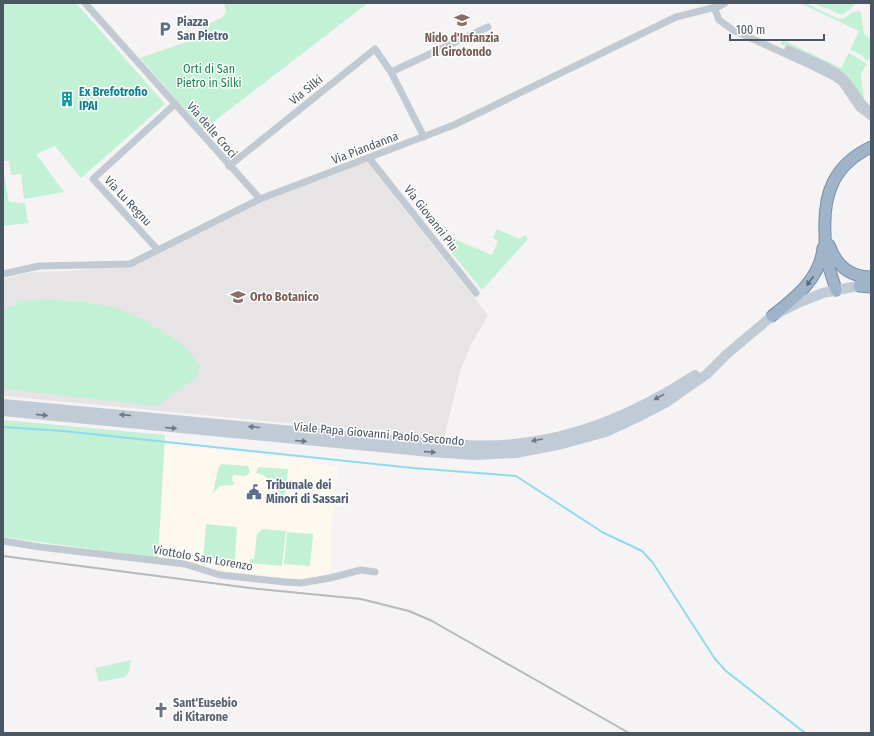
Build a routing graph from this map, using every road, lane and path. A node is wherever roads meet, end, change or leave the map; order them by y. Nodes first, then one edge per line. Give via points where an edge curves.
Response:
1 (85, 3) edge
2 (725, 3) edge
3 (716, 7) junction
4 (488, 27) dead end
5 (390, 72) junction
6 (175, 104) junction
7 (871, 111) edge
8 (871, 117) edge
9 (424, 137) junction
10 (871, 147) edge
11 (369, 158) junction
12 (229, 166) junction
13 (260, 199) junction
14 (825, 231) junction
15 (158, 250) junction
16 (3, 274) edge
17 (871, 277) edge
18 (871, 284) edge
19 (859, 286) junction
20 (871, 287) edge
21 (836, 290) junction
22 (476, 293) dead end
23 (772, 316) junction
24 (728, 354) junction
25 (3, 404) edge
26 (3, 412) edge
27 (3, 541) edge
28 (375, 572) dead end

1 - 6 street, Via delle Croci
2 - 3 street, Via Piandanna
3 - 7 street via 720,15 736,26 813,60 845,78 862,104
3 - 8 street via 719,20 733,30 834,77 842,83 859,108
3 - 9 street, Via Piandanna via 676,17 461,122
4 - 5 street
5 - 9 street, Via Silki
5 - 12 street, Via Silki via 375,49
6 - 12 street, Via delle Croci
6 - 15 street, Via Lu Regnu via 92,179
9 - 11 street, Via Piandanna
10 - 14 highway via 852,158 835,179 826,199
11 - 13 street, Via Piandanna
11 - 22 street, Via Giovanni Piu
12 - 13 street, Via delle Croci
13 - 15 street, Via Piandanna
14 - 17 highway via 838,263 857,275
14 - 21 highway via 826,253
14 -> 23 highway via 822,257 816,272 802,290
15 - 16 street, Via Piandanna via 130,264 39,266
18 - 19 main road, Viale Papa Giovanni Paolo Secondo
19 - 20 highway
19 - 21 main road, Viale Papa Giovanni Paolo Secondo
21 - 23 main road, Viale Papa Giovanni Paolo Secondo
23 - 24 main road, Viale Papa Giovanni Paolo Secondo
24 -> 25 main road, Viale Papa Giovanni Paolo Secondo via 633,412 561,436 515,444 475,446 398,441
26 -> 24 main road, Viale Papa Giovanni Paolo Secondo via 430,452 474,455 516,453 606,432 636,418 667,402 707,374
27 - 28 street, Viottolo San Lorenzo via 185,564 220,575 285,582 308,582 361,570

